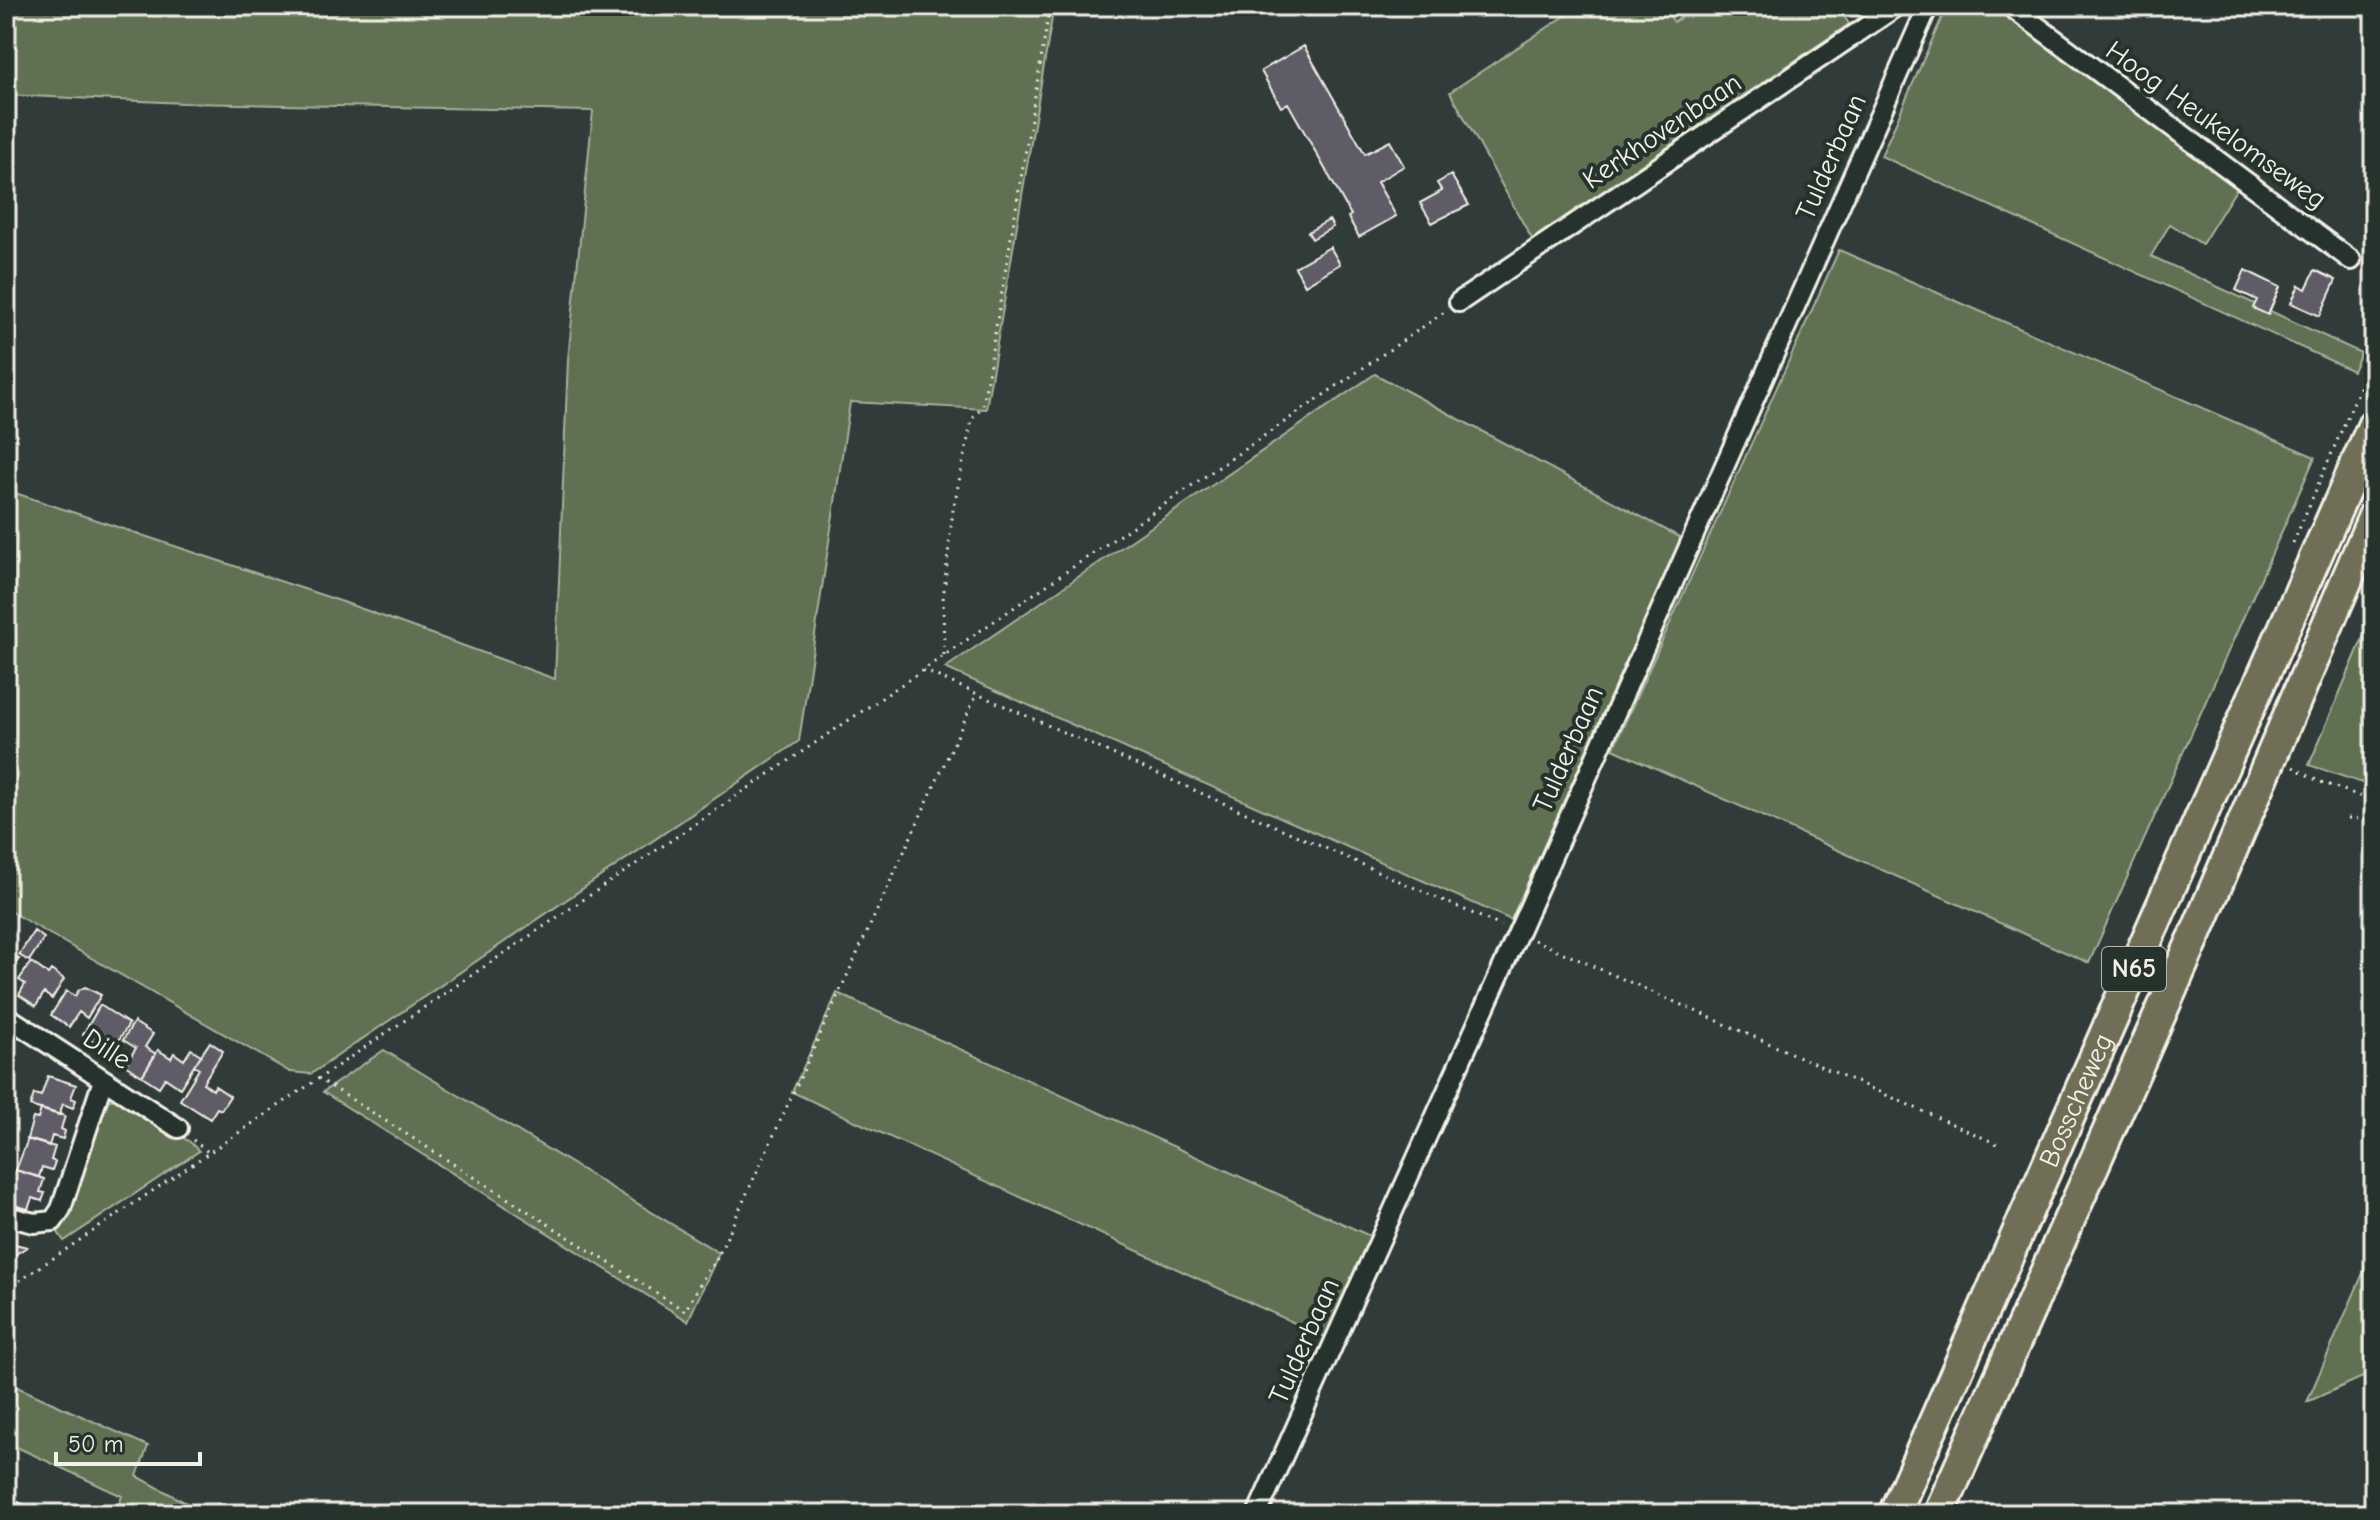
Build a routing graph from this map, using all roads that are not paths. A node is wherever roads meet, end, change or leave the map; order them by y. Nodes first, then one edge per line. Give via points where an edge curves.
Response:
1 (1897, 6) edge
2 (1928, 6) edge
3 (2010, 6) edge
4 (2351, 260) dead end
5 (1459, 302) road end
6 (2374, 424) edge
7 (2374, 516) edge
8 (6, 1016) edge
9 (103, 1080) junction
10 (178, 1128) dead end
11 (6, 1216) edge
12 (1257, 1514) edge
13 (1894, 1514) edge
14 (1939, 1514) edge

1 - 5 street, Kerkhovenbaan
2 - 12 street, Tulderbaan
3 - 4 street, Hoog Heukelomseweg
6 - 13 main road, Bosscheweg / N65
7 - 14 main road, Bosscheweg / N65
8 - 9 street, Dille
9 - 10 street, Dille
9 - 11 street via 53,1221

